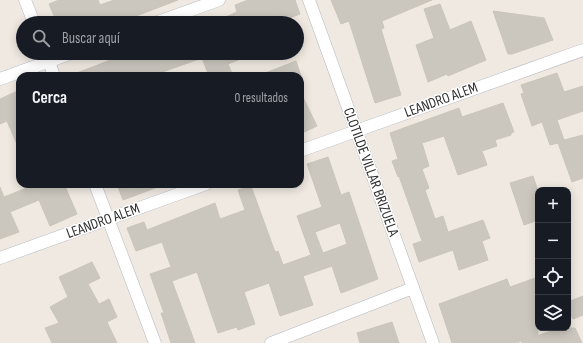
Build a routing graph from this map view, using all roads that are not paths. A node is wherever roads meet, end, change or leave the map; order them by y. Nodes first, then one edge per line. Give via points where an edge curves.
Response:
1 (25, 0) edge
2 (219, 0) edge
3 (309, 0) edge
4 (31, 16) edge
5 (174, 16) edge
6 (583, 50) edge
7 (41, 60) edge
8 (48, 60) edge
9 (53, 72) edge
10 (0, 79) edge
11 (356, 130) junction
12 (304, 150) edge
13 (96, 188) edge
14 (195, 188) edge
15 (108, 219) junction
16 (0, 258) edge
17 (413, 288) junction
18 (155, 343) edge
19 (271, 343) edge
20 (433, 343) edge

1 - 4 street
2 - 5 street
3 - 11 street, CLOTILDE VILLAR BRIZUELA
6 - 11 street, LEANDRO ALEM
7 - 10 street
8 - 9 street
11 - 12 street, LEANDRO ALEM
11 - 17 street, CLOTILDE VILLAR BRIZUELA
13 - 15 street
14 - 15 street, LEANDRO ALEM
15 - 16 street, LEANDRO ALEM
15 - 18 street
17 - 19 street
17 - 20 street, CLOTILDE VILLAR BRIZUELA

